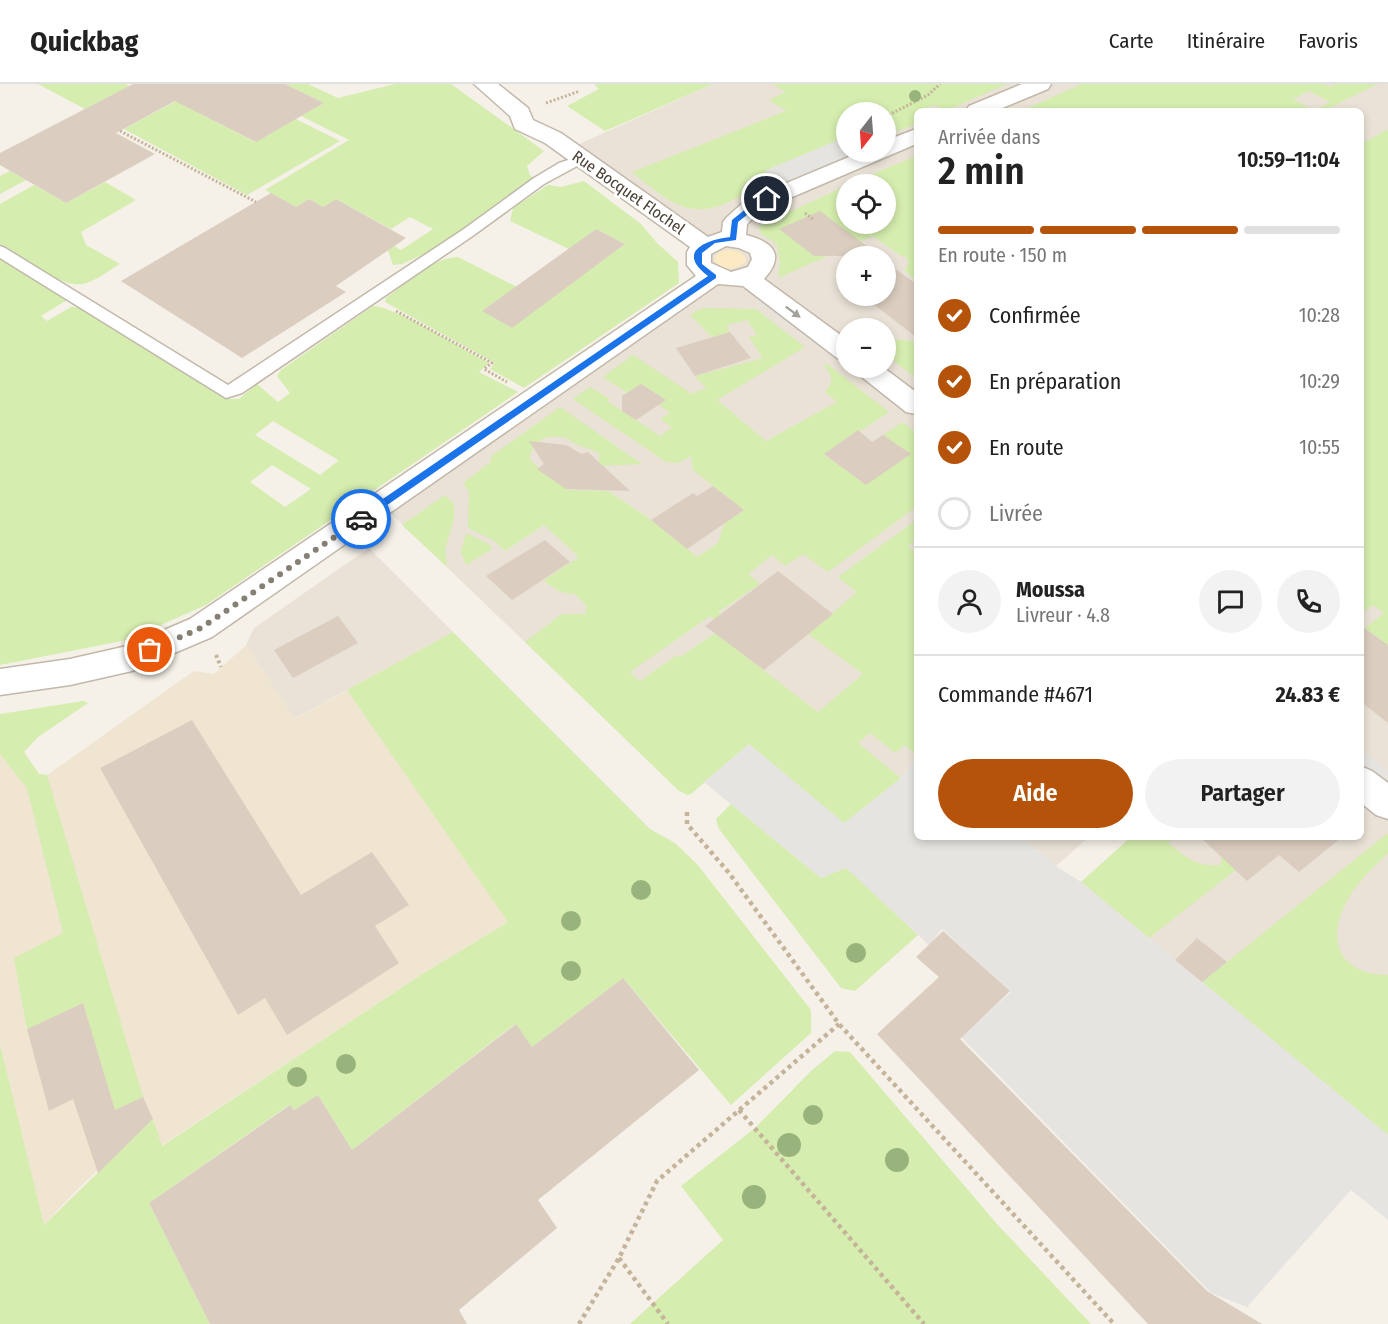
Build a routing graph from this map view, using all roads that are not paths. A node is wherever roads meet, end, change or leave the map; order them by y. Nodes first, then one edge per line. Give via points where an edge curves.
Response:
1 (485, 84) edge
2 (1040, 84) edge
3 (984, 108) edge
4 (914, 137) edge
5 (896, 144) edge
6 (583, 159) junction
7 (855, 162) edge
8 (659, 214) junction
9 (737, 227) junction
10 (705, 246) junction
11 (0, 251) edge
12 (713, 276) junction
13 (746, 277) junction
14 (836, 344) edge
15 (880, 378) edge
16 (914, 403) edge
17 (0, 682) edge
18 (1364, 784) edge
19 (1388, 804) edge

1 - 6 street, Rue Bocquet Flochel via 520,113 523,124 553,138
2 - 3 street
4 - 5 street
6 - 8 street, Rue Bocquet Flochel
6 - 11 lane via 539,181 371,298 226,392
7 - 9 street via 754,205
8 - 9 street via 711,217
8 - 10 street, Rue Bocquet Flochel
9 - 10 street via 723,239
9 - 13 street via 764,259 755,273
10 - 12 street via 697,258 699,265
12 - 13 street
12 - 17 street via 201,628 132,658
13 -> 14 street
15 - 16 street
18 - 19 street

